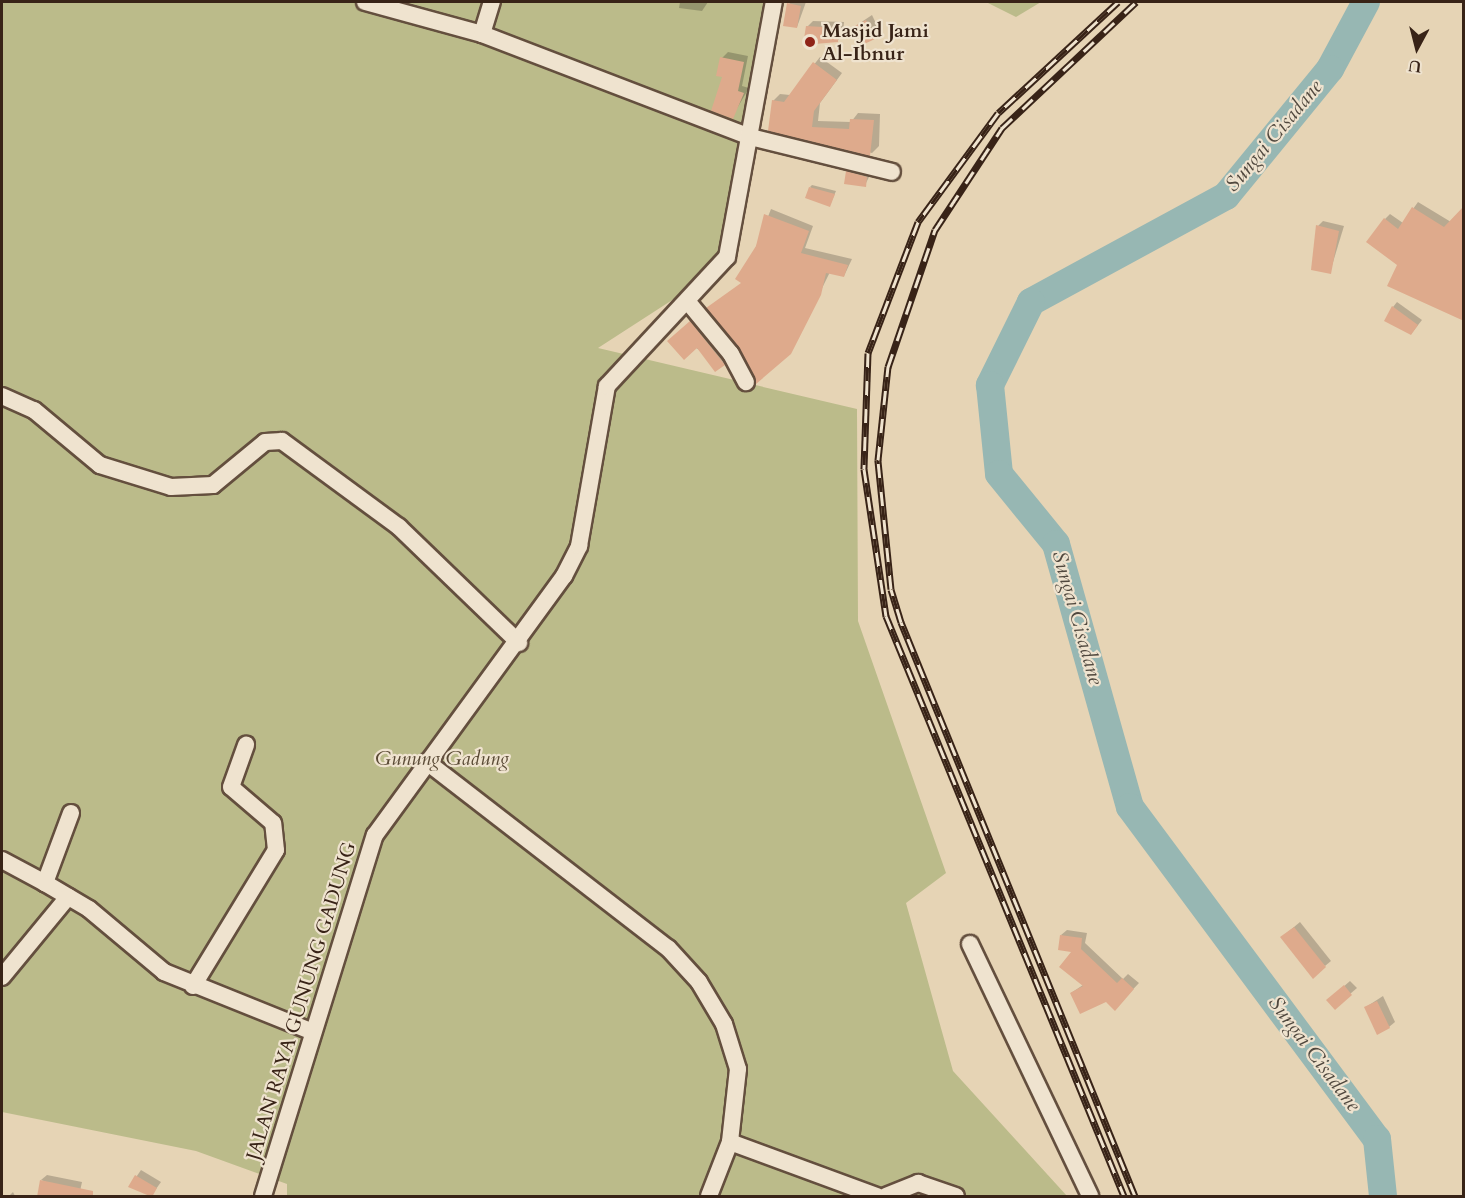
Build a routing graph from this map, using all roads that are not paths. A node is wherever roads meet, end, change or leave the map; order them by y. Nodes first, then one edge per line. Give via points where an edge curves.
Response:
1 (364, 2) edge
2 (492, 2) edge
3 (774, 2) edge
4 (482, 34) junction
5 (750, 137) junction
6 (892, 172) dead end
7 (687, 302) junction
8 (746, 382) dead end
9 (2, 396) edge
10 (519, 643) junction
11 (246, 746) dead end
12 (427, 762) junction
13 (71, 813) dead end
14 (2, 860) edge
15 (45, 883) junction
16 (68, 897) junction
17 (970, 944) dead end
18 (2, 977) edge
19 (193, 986) junction
20 (313, 1032) junction
21 (730, 1142) junction
22 (263, 1197) edge
23 (709, 1197) edge
24 (877, 1197) edge
25 (886, 1197) edge
26 (956, 1197) edge
27 (1090, 1197) edge

1 - 4 street
2 - 4 street
3 - 5 street, JALAN RAYA GUNUNG GADUNG
4 - 5 street
5 - 6 street
5 - 7 street, JALAN RAYA GUNUNG GADUNG via 727,257
7 - 8 street via 730,354
7 - 10 street, JALAN RAYA GUNUNG GADUNG via 607,386 579,546
9 - 10 street via 34,410 100,465 171,487 213,485 265,442 282,441 408,535
10 - 12 street, JALAN RAYA GUNUNG GADUNG
11 - 19 street via 231,787 273,823 276,850
12 - 20 street, JALAN RAYA GUNUNG GADUNG via 375,835
12 - 21 street via 668,948 699,982 724,1023 738,1069
13 - 15 street
14 - 15 street
15 - 16 street
16 - 18 street
16 - 19 street via 100,917 148,962
17 - 27 street
19 - 20 street
20 - 22 street, JALAN RAYA GUNUNG GADUNG
21 - 23 street
21 - 24 street
25 - 26 street via 918,1183

